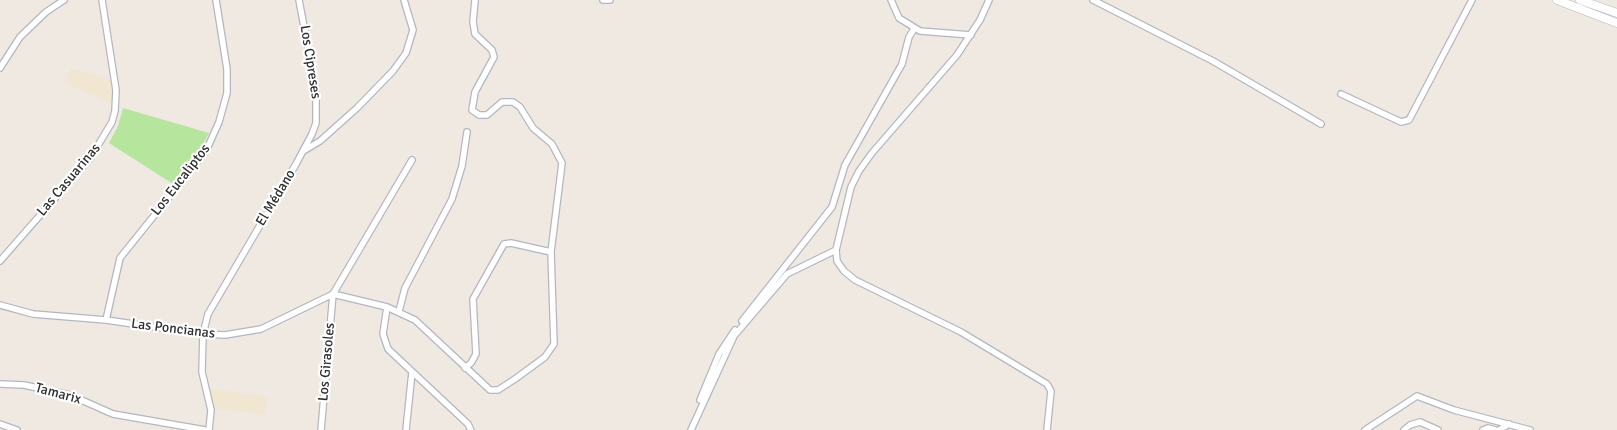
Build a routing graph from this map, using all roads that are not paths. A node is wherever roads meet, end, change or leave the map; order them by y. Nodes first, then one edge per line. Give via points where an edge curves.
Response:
1 (64, 0) edge
2 (102, 0) edge
3 (216, 0) edge
4 (299, 0) edge
5 (404, 0) edge
6 (475, 0) edge
7 (603, 0) edge
8 (610, 0) edge
9 (891, 0) edge
10 (989, 0) edge
11 (1093, 0) edge
12 (1472, 0) edge
13 (1557, 0) edge
14 (1580, 0) edge
15 (1617, 12) edge
16 (1617, 23) edge
17 (914, 29) junction
18 (971, 35) junction
19 (2, 58) edge
20 (0, 68) edge
21 (1341, 94) dead end
22 (1321, 124) dead end
23 (467, 132) dead end
24 (303, 151) junction
25 (412, 160) dead end
26 (836, 250) junction
27 (551, 252) junction
28 (0, 261) edge
29 (333, 294) junction
30 (0, 305) edge
31 (387, 307) junction
32 (399, 312) junction
33 (106, 320) junction
34 (203, 334) junction
35 (465, 368) junction
36 (412, 372) junction
37 (0, 384) edge
38 (0, 424) edge
39 (1509, 424) junction
40 (17, 430) edge
41 (205, 430) edge
42 (209, 430) edge
43 (321, 430) edge
44 (406, 430) edge
45 (470, 430) edge
46 (690, 430) edge
47 (1047, 430) edge
48 (1365, 430) edge
49 (1404, 430) edge
50 (1438, 430) edge
51 (1483, 430) edge
52 (1495, 430) edge
53 (1499, 430) edge
54 (1530, 430) edge

1 - 19 street via 46,12
2 - 28 street, Las Casuarinas via 116,90 112,122 92,157
3 - 33 street, Los Eucaliptos via 227,69 226,94 219,122 206,152 120,258
4 - 24 street, Los Cipreses via 317,103 312,134
5 - 24 street, El Médano via 413,30 406,53 357,108 320,141
6 - 27 street via 475,34 492,50 494,57 474,92 472,110 479,115 487,115 502,102 513,102 561,158
7 - 8 street
9 - 17 street via 899,18
10 - 18 street
11 - 22 street via 1213,61
12 - 21 street via 1409,120 1401,122
13 - 16 street
14 - 15 street
17 - 18 street
17 - 46 street via 902,64 842,173 832,207 724,343
18 - 26 street via 872,152 859,172 851,187
19 - 20 street
23 - 32 street via 462,166 452,199 405,288
24 - 34 street, El Médano via 211,306
25 - 29 street
26 - 46 street via 787,274 734,336
26 - 47 street via 837,262 855,280 960,332 1047,384 1051,391
27 - 35 street via 504,244 473,300 476,354
27 - 35 street via 555,333 554,344 545,358 498,390 490,390
29 - 31 street
29 - 34 street, Las Poncianas via 260,328 225,335
29 - 43 street, Los Girasoles
30 - 33 street, Las Poncianas via 33,314
31 - 32 street
31 - 36 street via 385,344
32 - 35 street via 415,320
33 - 34 street, Las Poncianas
34 - 42 street, El Médano via 202,380 211,410
36 - 44 street
36 - 45 street via 468,424
37 - 41 street, Tamarix via 70,394 113,414
38 - 40 street
39 - 48 street via 1454,410 1417,396
39 - 53 street
39 - 54 street
49 - 50 street via 1420,422
51 - 52 street

